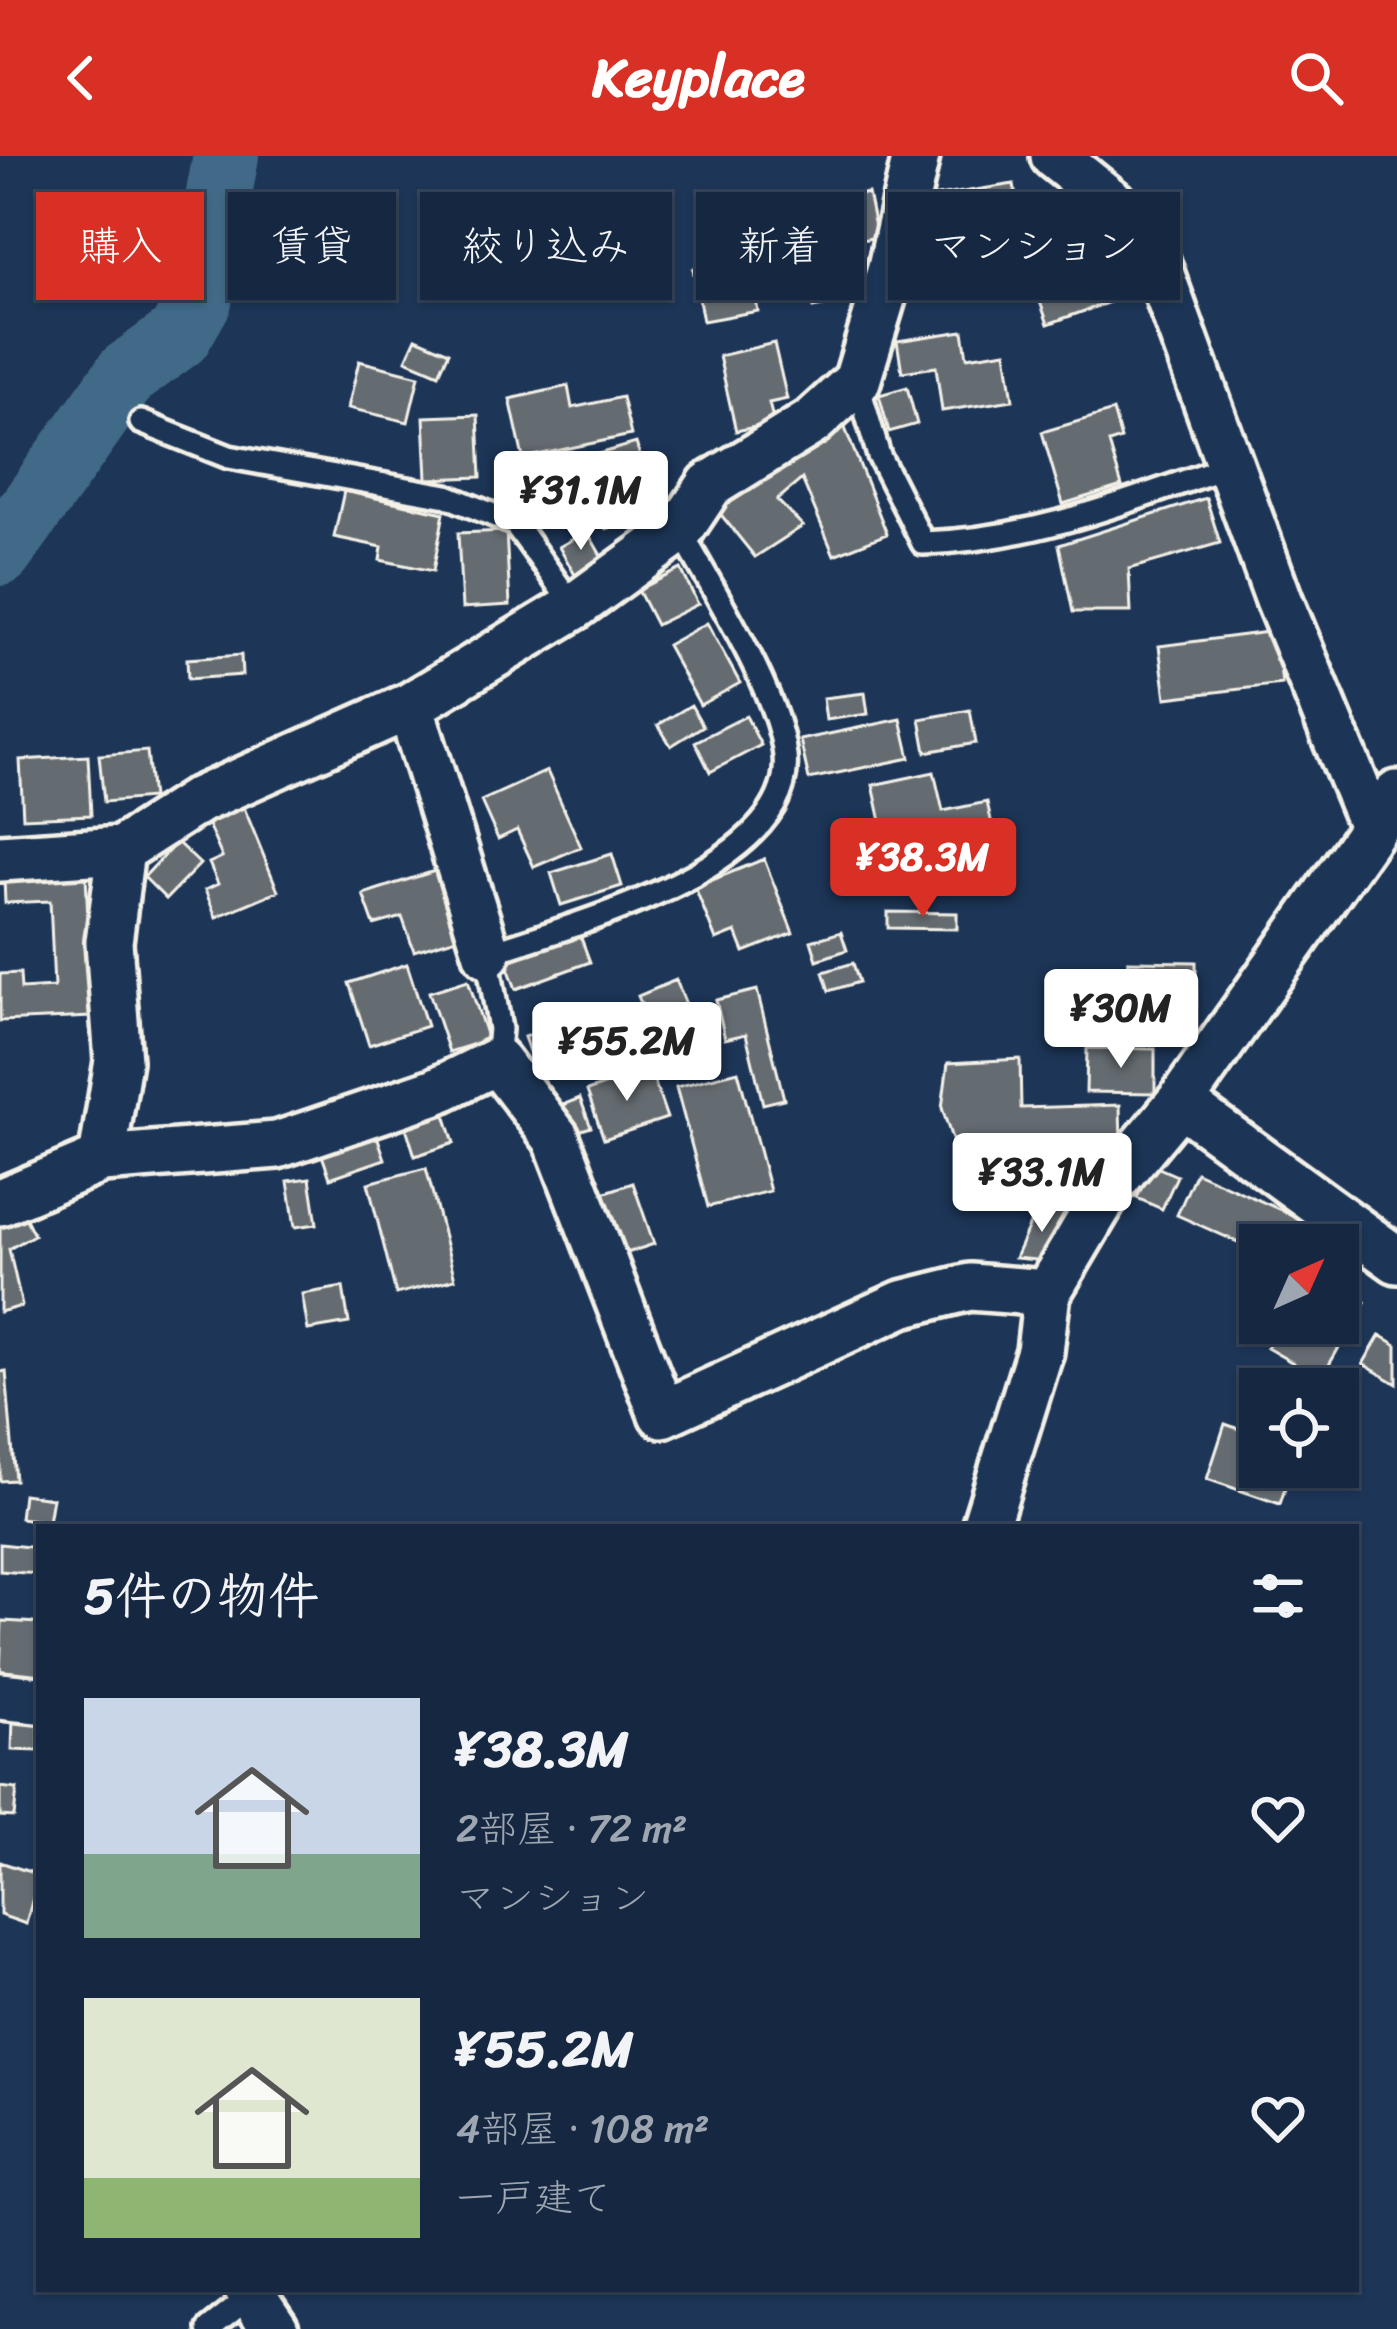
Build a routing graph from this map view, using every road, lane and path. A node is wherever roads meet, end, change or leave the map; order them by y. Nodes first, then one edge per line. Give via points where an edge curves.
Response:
1 (916, 156) edge
2 (1054, 156) edge
3 (857, 381) junction
4 (142, 422) dead end
5 (1231, 465) junction
6 (680, 530) junction
7 (574, 607) junction
8 (410, 706) junction
9 (1384, 810) edge
10 (121, 850) junction
11 (0, 858) edge
12 (487, 954) junction
13 (497, 1061) junction
14 (1180, 1102) junction
15 (102, 1159) junction
16 (0, 1202) edge
17 (1397, 1260) edge
18 (1047, 1293) junction
19 (986, 1524) edge
20 (0, 1696) edge
21 (36, 1700) edge
22 (258, 2304) edge
23 (208, 2329) edge

1 - 3 street
2 - 5 street via 1124,212 1154,256
3 - 5 lane via 879,456 923,543 1056,527
3 - 6 street via 812,422 710,485
4 - 7 lane via 229,457 448,496 515,524
5 - 9 street
6 - 7 street
6 - 12 lane via 760,682 785,758 774,799 739,847 679,887
7 - 8 street
8 - 10 street via 199,800
8 - 12 street
9 - 14 street
10 - 11 street
10 - 15 street via 109,942 118,1061
12 - 13 lane
13 - 15 street via 436,1091 277,1145
13 - 18 street via 556,1138 662,1414 902,1304 970,1287
14 - 17 street
14 - 18 street via 1111,1185
15 - 16 street
18 - 19 street via 1040,1351
20 - 21 street
22 - 23 lane

